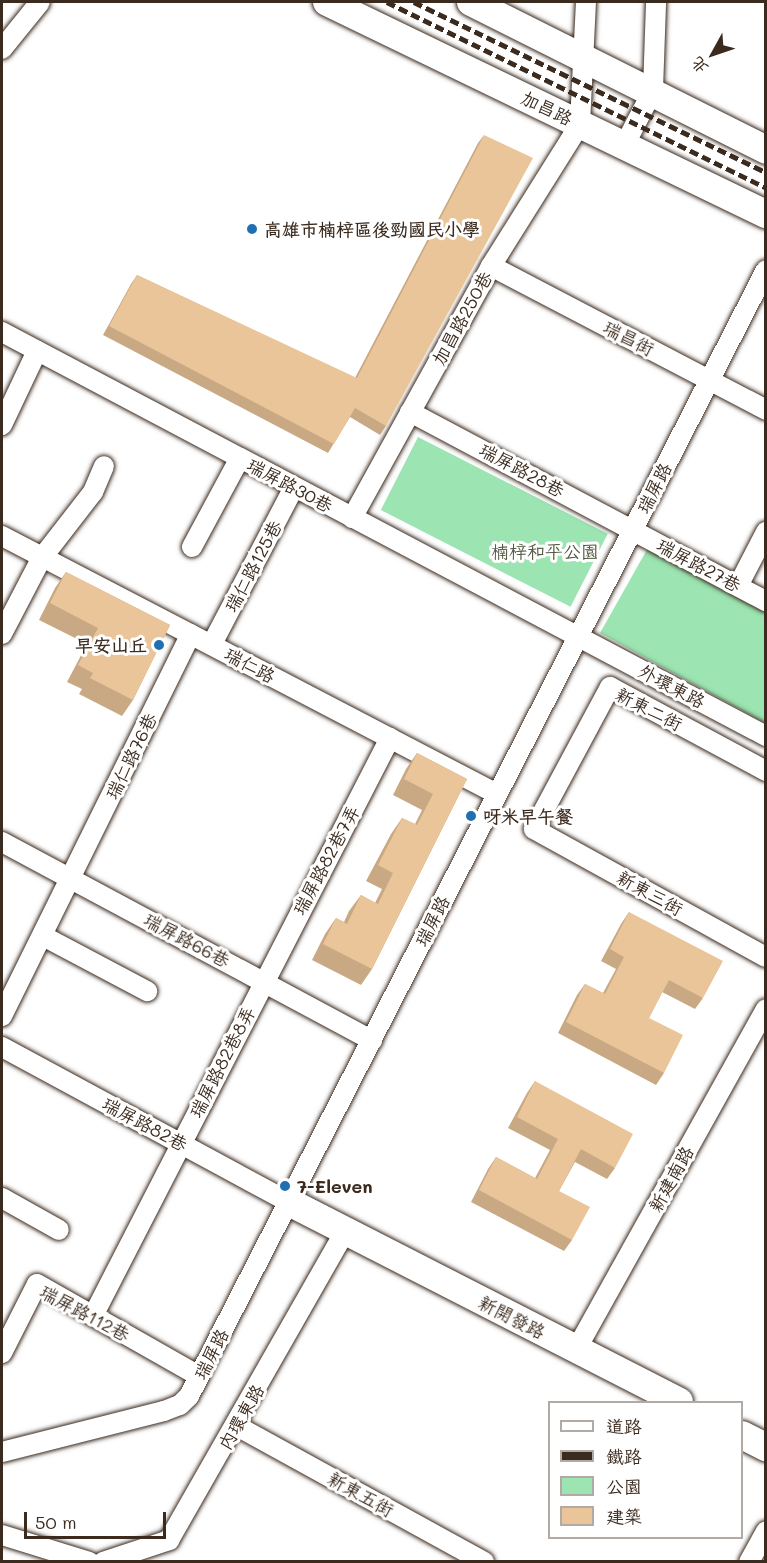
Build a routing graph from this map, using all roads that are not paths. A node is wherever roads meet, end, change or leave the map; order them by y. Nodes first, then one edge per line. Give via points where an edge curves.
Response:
1 (40, 2) edge
2 (327, 2) edge
3 (471, 2) edge
4 (586, 2) edge
5 (656, 2) edge
6 (2, 49) edge
7 (581, 55) junction
8 (653, 90) junction
9 (580, 124) junction
10 (624, 146) junction
11 (765, 150) edge
12 (765, 214) edge
13 (491, 266) junction
14 (765, 270) edge
15 (2, 332) edge
16 (37, 351) junction
17 (709, 379) junction
18 (765, 410) edge
19 (410, 412) junction
20 (2, 425) edge
21 (240, 459) junction
22 (104, 466) dead end
23 (294, 487) junction
24 (352, 518) junction
25 (633, 529) junction
26 (765, 532) edge
27 (2, 536) edge
28 (192, 547) dead end
29 (41, 559) junction
30 (738, 586) junction
31 (765, 600) edge
32 (191, 633) junction
33 (2, 634) edge
34 (578, 637) junction
35 (212, 644) junction
36 (765, 736) edge
37 (390, 738) junction
38 (765, 771) edge
39 (497, 794) junction
40 (534, 829) joint
41 (2, 842) edge
42 (72, 878) junction
43 (43, 936) junction
44 (765, 957) edge
45 (263, 981) junction
46 (147, 991) dead end
47 (765, 1009) edge
48 (2, 1016) edge
49 (372, 1040) junction
50 (2, 1047) edge
51 (182, 1144) junction
52 (2, 1198) edge
53 (289, 1202) junction
54 (59, 1230) dead end
55 (345, 1232) junction
56 (93, 1316) junction
57 (576, 1350) junction
58 (2, 1353) edge
59 (200, 1376) junction
60 (677, 1401) edge
61 (237, 1426) junction
62 (743, 1436) edge
63 (765, 1447) edge
64 (2, 1452) edge
65 (765, 1531) edge
66 (2, 1535) edge
67 (89, 1562) edge
68 (103, 1562) edge
69 (484, 1562) edge
70 (749, 1562) edge

1 - 6 street
2 - 9 street, 加昌路
3 - 7 street
4 - 7 street
5 - 8 street
7 - 8 street
7 - 9 street
8 - 10 street
8 - 11 street
9 - 10 street, 加昌路
9 - 13 street, 加昌路250巷
10 - 12 street, 加昌路
13 - 17 street, 瑞昌街
13 - 19 street, 加昌路250巷
14 - 17 street, 瑞屏路
15 - 16 street, 瑞屏路30巷
16 - 20 street
16 - 21 street, 瑞屏路30巷
17 - 18 street, 瑞昌街
17 - 25 street, 瑞屏路
19 - 24 street, 加昌路250巷
19 - 25 street, 瑞屏路28巷
21 - 23 street, 瑞屏路30巷
21 - 28 street
22 - 29 street via 93,492
23 - 24 street, 瑞屏路30巷
23 - 35 street, 瑞仁路125巷
24 - 34 street, 瑞屏路30巷
25 - 30 street, 瑞屏路27巷
25 - 34 street, 瑞屏路
26 - 30 street
27 - 29 street, 瑞仁路
29 - 32 street, 瑞仁路
29 - 33 street
30 - 31 street, 瑞屏路27巷
32 - 35 street, 瑞仁路
32 - 42 street, 瑞仁路76巷
34 - 36 street, 外環東路
34 - 39 street, 瑞屏路
35 - 37 street, 瑞仁路
37 - 39 street, 瑞仁路
37 - 45 street, 瑞屏路82巷7弄
38 - 40 street, 新東二街 via 610,687
39 - 49 street, 瑞屏路
40 - 44 street, 新東三街
41 - 42 street, 瑞屏路66巷
42 - 43 street
42 - 45 street, 瑞屏路66巷
43 - 46 street
43 - 48 street
45 - 49 street, 瑞屏路66巷
45 - 51 street, 瑞屏路82巷8弄
47 - 57 street, 新建南路
49 - 53 street, 瑞屏路
50 - 51 street, 瑞屏路82巷
51 - 53 street, 瑞屏路82巷
51 - 56 street
52 - 54 street
53 - 55 street, 新開發路
53 - 59 street, 瑞屏路
55 - 57 street, 新開發路
55 - 61 street, 內環東路
56 - 58 street, 瑞屏路112巷 via 37,1284
56 - 59 street, 瑞屏路112巷
57 - 60 street, 新開發路
59 - 64 street, 瑞屏路 via 180,1405
61 - 68 street, 內環東路 via 169,1540
61 - 69 street, 新東五街
62 - 63 street
65 - 70 street
66 - 67 street

